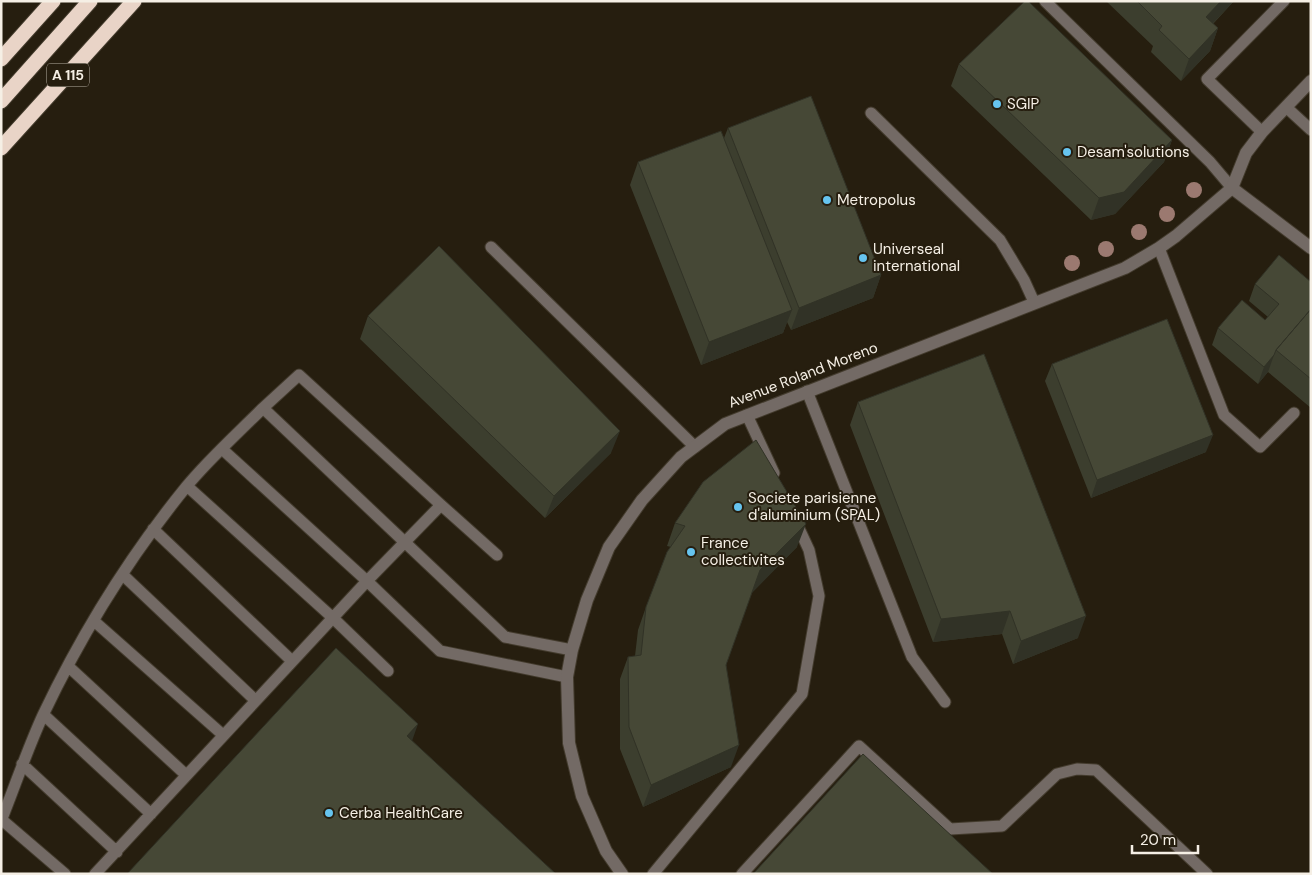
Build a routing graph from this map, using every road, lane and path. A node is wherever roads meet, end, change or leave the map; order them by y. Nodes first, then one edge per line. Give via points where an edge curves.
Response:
1 (53, 1) edge
2 (90, 1) edge
3 (134, 1) edge
4 (1045, 1) edge
5 (1284, 1) edge
6 (1, 59) edge
7 (1311, 81) edge
8 (1, 100) edge
9 (1286, 107) junction
10 (871, 112) dead end
11 (1311, 130) edge
12 (1262, 132) junction
13 (1, 148) edge
14 (1232, 188) junction
15 (491, 247) dead end
16 (1160, 248) junction
17 (1311, 248) edge
18 (1034, 302) junction
19 (807, 391) junction
20 (263, 408) junction
21 (1294, 413) dead end
22 (747, 415) junction
23 (694, 447) junction
24 (222, 449) junction
25 (187, 486) junction
26 (780, 487) edge
27 (441, 504) junction
28 (792, 514) edge
29 (153, 530) junction
30 (405, 542) junction
31 (497, 554) dead end
32 (123, 575) junction
33 (367, 582) junction
34 (333, 618) junction
35 (94, 621) junction
36 (572, 650) junction
37 (292, 661) junction
38 (69, 667) junction
39 (388, 671) dead end
40 (567, 677) junction
41 (255, 700) junction
42 (945, 702) dead end
43 (44, 715) junction
44 (223, 735) junction
45 (22, 764) junction
46 (186, 775) junction
47 (151, 814) junction
48 (1, 821) edge
49 (116, 852) junction
50 (65, 874) edge
51 (96, 874) edge
52 (622, 874) edge
53 (653, 874) edge
54 (742, 874) edge
55 (1207, 874) edge

1 - 6 highway
2 - 8 highway
3 - 13 highway, A 115
4 - 14 lane via 1210,162
5 - 12 lane via 1207,79
7 - 9 street, Avenue Roland Moreno
9 - 11 lane
9 - 12 street, Avenue Roland Moreno
10 - 18 lane via 1000,240
12 - 14 street, Avenue Roland Moreno via 1246,153
14 - 16 street, Avenue Roland Moreno
14 - 17 street
15 - 23 lane
16 - 18 street, Avenue Roland Moreno via 1125,268
16 - 21 lane via 1224,415 1260,447
18 - 19 street, Avenue Roland Moreno
19 - 22 street, Avenue Roland Moreno
19 - 42 lane via 912,656
20 - 24 lane
20 - 27 lane via 300,376
20 - 30 lane
22 - 23 street, Avenue Roland Moreno via 725,424
22 - 26 lane
23 - 36 street, Avenue Roland Moreno via 642,500 609,547 587,600
24 - 25 lane
24 - 33 lane
25 - 29 lane
25 - 34 lane
27 - 30 lane
27 - 31 lane
28 - 53 lane via 809,550 819,596 802,694
29 - 32 lane
29 - 37 lane
30 - 33 lane
30 - 36 lane via 505,637
32 - 35 lane
32 - 41 lane
33 - 34 lane
33 - 40 lane via 440,651
34 - 37 lane
34 - 39 lane
35 - 38 lane
35 - 44 lane
36 - 40 street, Avenue Roland Moreno
37 - 41 lane
38 - 43 lane
38 - 46 lane
40 - 52 street, Avenue Roland Moreno via 569,743 582,796 606,851
41 - 44 lane
43 - 45 lane
43 - 47 lane
44 - 46 lane
45 - 48 lane
45 - 49 lane
46 - 47 lane
47 - 49 lane
48 - 50 lane
49 - 51 lane
54 - 55 lane via 859,746 950,829 1002,826 1057,774 1077,769 1096,770

